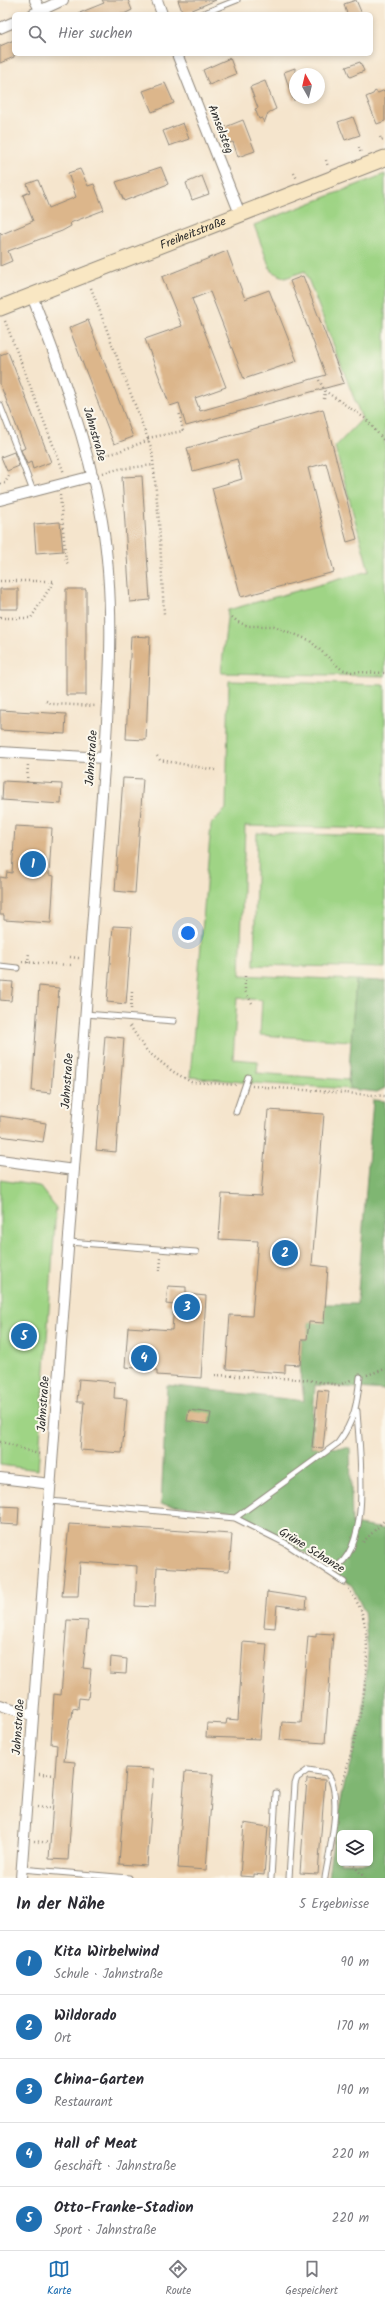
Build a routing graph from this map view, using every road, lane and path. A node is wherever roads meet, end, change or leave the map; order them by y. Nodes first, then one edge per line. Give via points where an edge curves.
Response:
1 (35, 0) edge
2 (63, 0) edge
3 (157, 0) edge
4 (237, 0) edge
5 (36, 12) edge
6 (161, 12) edge
7 (207, 12) edge
8 (12, 23) edge
9 (0, 28) edge
10 (178, 56) edge
11 (380, 137) dead end
12 (385, 138) edge
13 (385, 158) edge
14 (294, 173) dead end
15 (296, 176) dead end
16 (240, 214) junction
17 (91, 288) dead end
18 (32, 296) junction
19 (3, 315) edge
20 (319, 380) dead end
21 (325, 391) junction
22 (324, 399) dead end
23 (0, 405) edge
24 (179, 411) dead end
25 (148, 439) junction
26 (385, 442) edge
27 (108, 454) dead end
28 (154, 465) junction
29 (113, 470) dead end
30 (10, 474) dead end
31 (93, 476) junction
32 (0, 484) edge
33 (63, 484) junction
34 (34, 491) junction
35 (0, 500) edge
36 (69, 565) dead end
37 (0, 581) edge
38 (164, 614) dead end
39 (232, 617) dead end
40 (0, 618) edge
41 (385, 673) edge
42 (46, 701) dead end
43 (108, 706) junction
44 (0, 752) edge
45 (157, 756) dead end
46 (104, 758) junction
47 (28, 767) dead end
48 (215, 770) dead end
49 (27, 782) dead end
50 (29, 952) dead end
51 (14, 962) dead end
52 (28, 963) junction
53 (72, 965) dead end
54 (0, 966) edge
55 (17, 968) dead end
56 (245, 976) dead end
57 (132, 992) dead end
58 (252, 1003) dead end
59 (85, 1014) junction
60 (121, 1017) junction
61 (130, 1018) junction
62 (174, 1021) dead end
63 (248, 1076) dead end
64 (246, 1086) junction
65 (385, 1096) edge
66 (236, 1112) dead end
67 (0, 1160) edge
68 (74, 1170) junction
69 (69, 1242) junction
70 (196, 1252) dead end
71 (160, 1263) dead end
72 (160, 1271) dead end
73 (385, 1369) edge
74 (215, 1375) dead end
75 (360, 1377) junction
76 (357, 1408) junction
77 (0, 1442) edge
78 (44, 1455) dead end
79 (0, 1478) edge
80 (51, 1484) junction
81 (50, 1501) junction
82 (235, 1518) junction
83 (327, 1571) junction
84 (344, 1582) joint
85 (0, 1705) edge
86 (32, 1715) junction
87 (39, 1774) dead end
88 (55, 1775) dead end
89 (276, 1793) dead end
90 (336, 1796) junction
91 (36, 1807) dead end
92 (53, 1808) dead end
93 (34, 1841) dead end
94 (50, 1843) dead end
95 (354, 1866) edge
96 (21, 1874) edge
97 (129, 1878) edge
98 (271, 1878) edge
99 (289, 1878) edge
100 (325, 1878) edge
101 (365, 1878) edge

1 - 5 street
2 - 5 street
3 - 6 street
4 - 7 lane
8 - 9 street
10 - 16 street, Amselsteg
11 - 12 path via 381,140
13 - 16 street, Freiheitstraße
14 - 15 path
16 - 18 street, Freiheitstraße
17 - 25 path
18 - 19 street, Freiheitstraße
18 - 31 street, Jahnstraße via 70,395
19 - 33 path
20 - 21 path
21 - 22 path
21 - 26 path via 366,419
23 - 34 lane
24 - 25 path via 183,431
25 - 27 path
25 - 28 path
28 - 29 path
28 - 38 path
30 - 32 path via 5,483
31 - 33 street
31 - 43 street, Jahnstraße via 102,522 108,575
33 - 34 street
33 - 36 path via 66,560
34 - 35 street
37 - 40 path via 54,581 31,618
39 - 41 path via 248,626 274,626 310,640 341,669
42 - 43 path via 53,704
43 - 46 street, Jahnstraße
44 - 46 street
45 - 48 path via 160,760
46 - 59 street, Jahnstraße
47 - 49 path
50 - 52 path
51 - 52 path
52 - 53 path
54 - 55 lane
56 - 58 path via 246,991
57 - 61 path
59 - 60 lane
59 - 68 street, Jahnstraße
60 - 61 lane
60 - 64 path via 147,1050 172,1072 191,1082
61 - 62 lane
63 - 64 lane
64 - 65 path
64 - 66 lane
67 - 68 street
68 - 69 street, Jahnstraße
69 - 70 lane
69 - 80 street, Jahnstraße
71 - 72 path
73 - 75 path
74 - 75 path via 301,1379 339,1385
75 - 76 lane
76 - 82 lane via 348,1429 338,1443
76 - 83 lane via 362,1473 357,1526 345,1561
77 - 78 path via 15,1444 32,1453
79 - 80 street
80 - 81 street, Jahnstraße
81 - 82 lane, Grüne Schanze
81 - 86 street, Jahnstraße
82 - 83 lane, Grüne Schanze via 278,1540
83 - 84 lane, Grüne Schanze
84 - 90 path, Grüne Schanze via 361,1610 366,1652 360,1717 354,1744
85 - 86 street
86 - 96 street, Jahnstraße
87 - 88 path
89 - 98 lane
90 - 99 lane via 332,1779 327,1773 308,1770 297,1778
90 - 100 lane
91 - 92 path
93 - 94 path
95 - 101 path
96 - 97 lane

